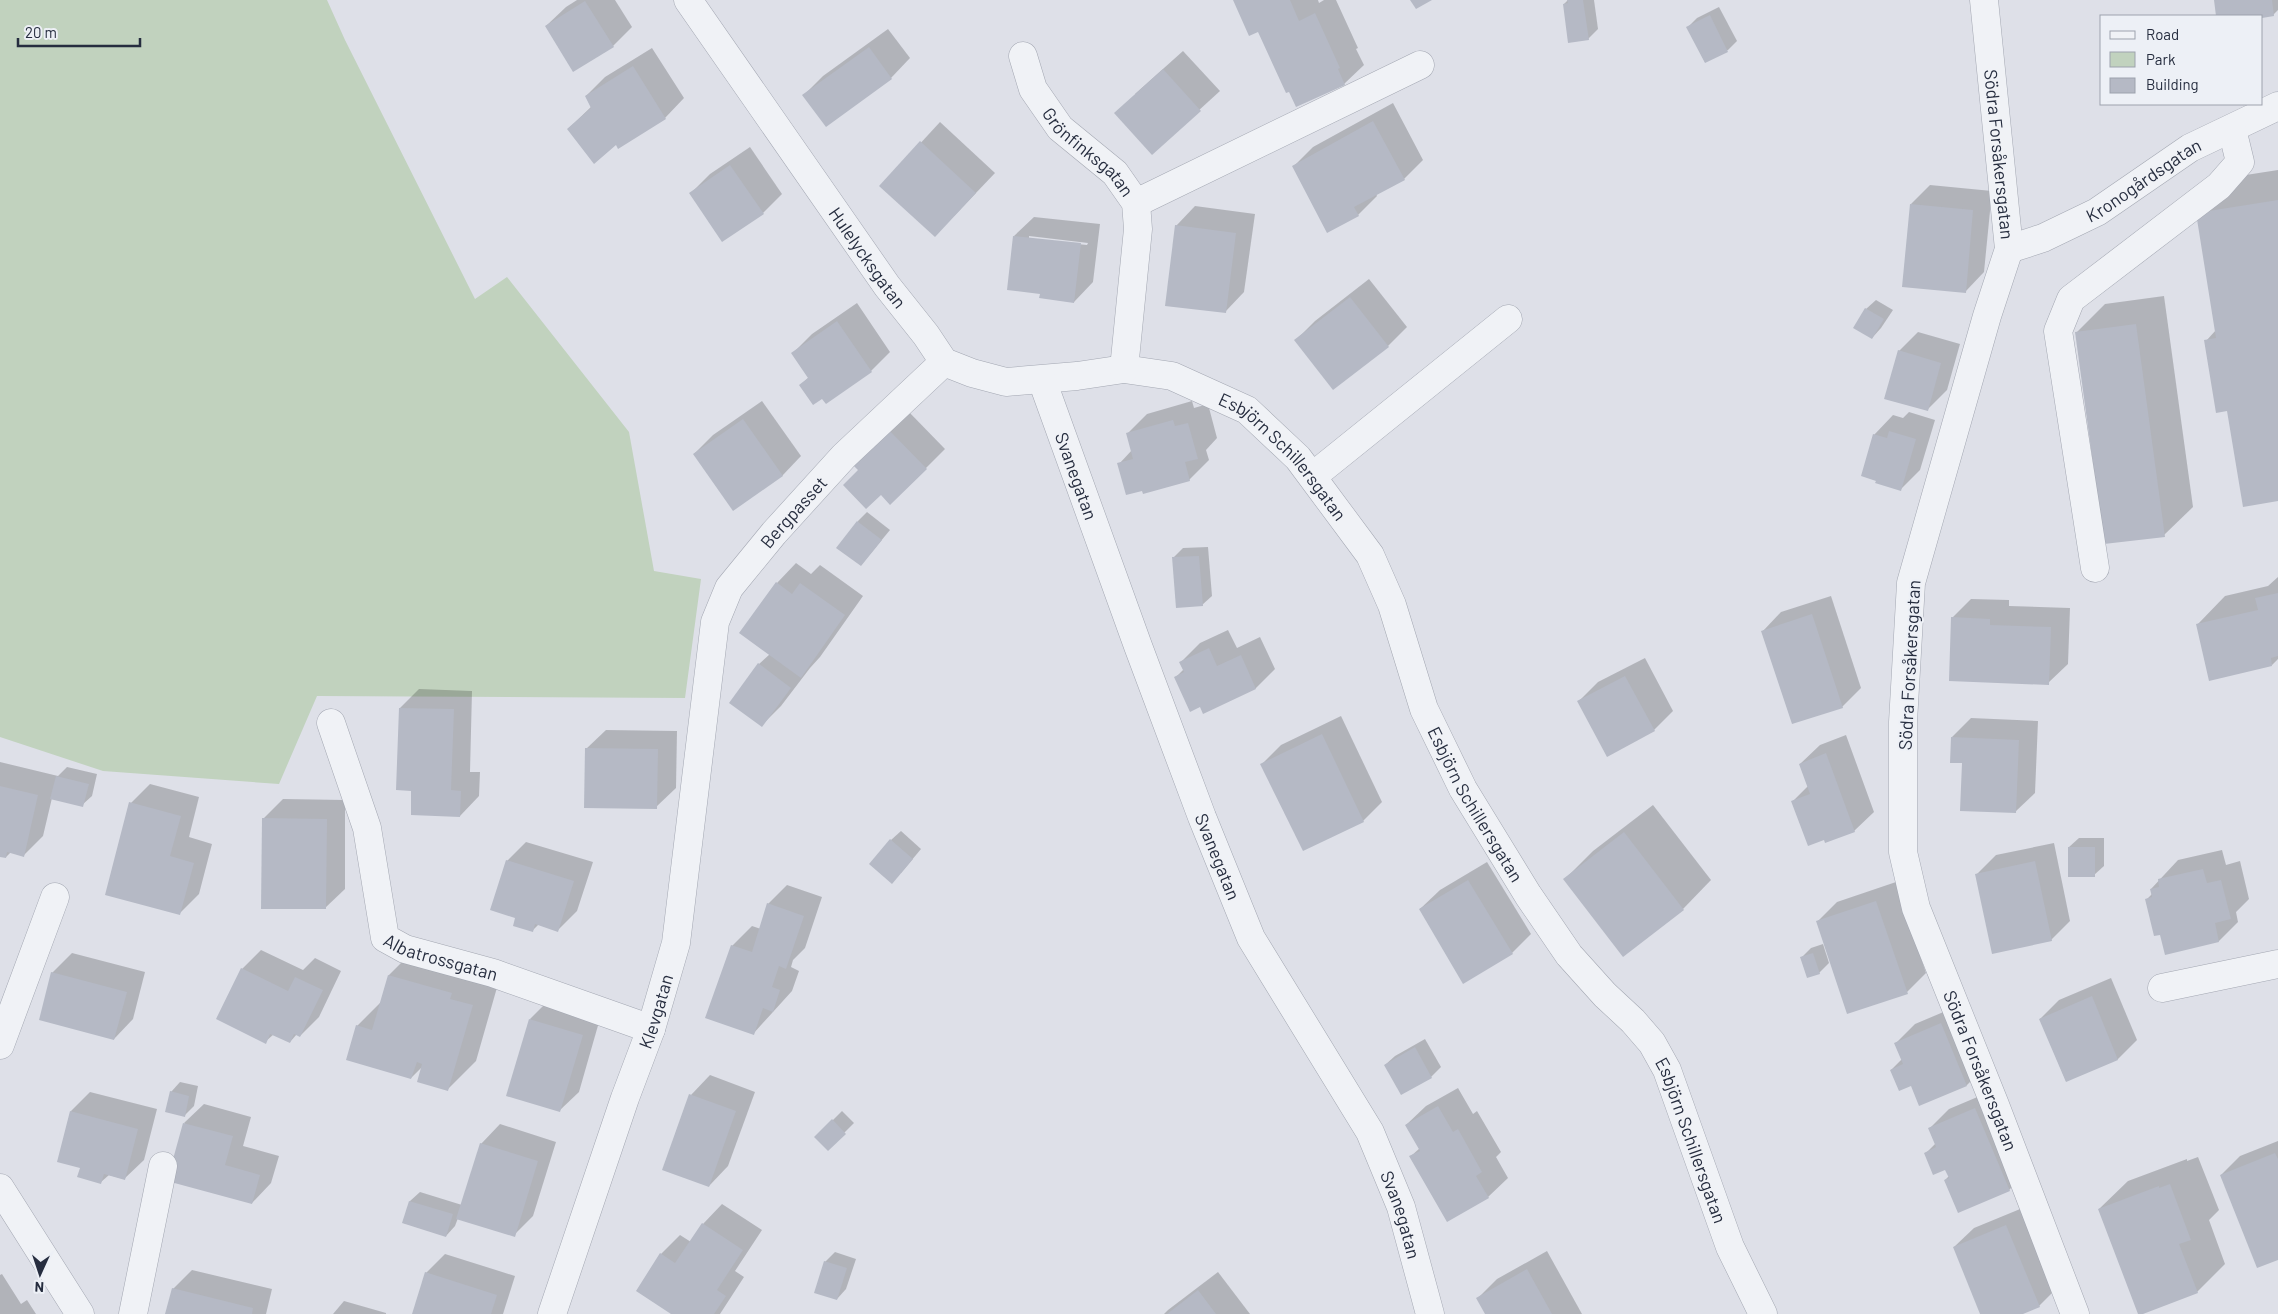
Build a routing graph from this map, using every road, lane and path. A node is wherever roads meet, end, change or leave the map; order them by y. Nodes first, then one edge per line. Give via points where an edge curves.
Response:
1 (688, 0) edge
2 (1984, 0) edge
3 (1023, 56) dead end
4 (1420, 65) dead end
5 (2278, 106) edge
6 (2232, 129) junction
7 (1136, 203) junction
8 (2008, 249) junction
9 (1508, 320) dead end
10 (944, 362) junction
11 (1124, 369) junction
12 (1042, 380) junction
13 (1320, 486) junction
14 (2094, 568) dead end
15 (705, 697) joint
16 (331, 723) dead end
17 (55, 897) dead end
18 (2278, 964) edge
19 (2162, 988) dead end
20 (651, 1029) junction
21 (0, 1045) edge
22 (163, 1166) dead end
23 (0, 1188) edge
24 (80, 1314) edge
25 (133, 1314) edge
26 (552, 1314) edge
27 (1430, 1314) edge
28 (1763, 1314) edge
29 (2074, 1314) edge

1 - 10 street, Hulelycksgatan via 887,286
2 - 8 street, Södra Forsåkersgatan
3 - 7 street, Grönfinksgatan via 1033,89 1060,128 1115,173
4 - 7 street
5 - 6 street, Kronogårdsgatan
6 - 8 street, Kronogårdsgatan via 2190,148 2097,212 2044,238
6 - 14 street via 2240,162 2219,186 2071,299 2058,331
7 - 11 street, Grönfinksgatan via 1138,229
8 - 29 street, Södra Forsåkersgatan via 1911,583 1903,722 1903,852 1916,908 1996,1104
9 - 13 street
10 - 12 street via 1006,382
10 - 15 street, Bergpasset via 844,456 729,588 714,622
11 - 12 street
11 - 13 street, Esbjörn Schillersgatan via 1172,376 1247,410 1298,458
12 - 27 street, Svanegatan via 1202,817 1251,938 1370,1132 1401,1207
13 - 28 street, Esbjörn Schillersgatan via 1370,555 1392,604 1424,709 1463,789 1569,955 1640,1028 1667,1070 1730,1247
15 - 20 street, Klevgatan via 676,943
16 - 20 street, Albatrossgatan via 367,828 385,938 405,949 493,973
17 - 21 street
18 - 19 street
20 - 26 street, Klevgatan via 624,1098
22 - 25 street
23 - 24 street

